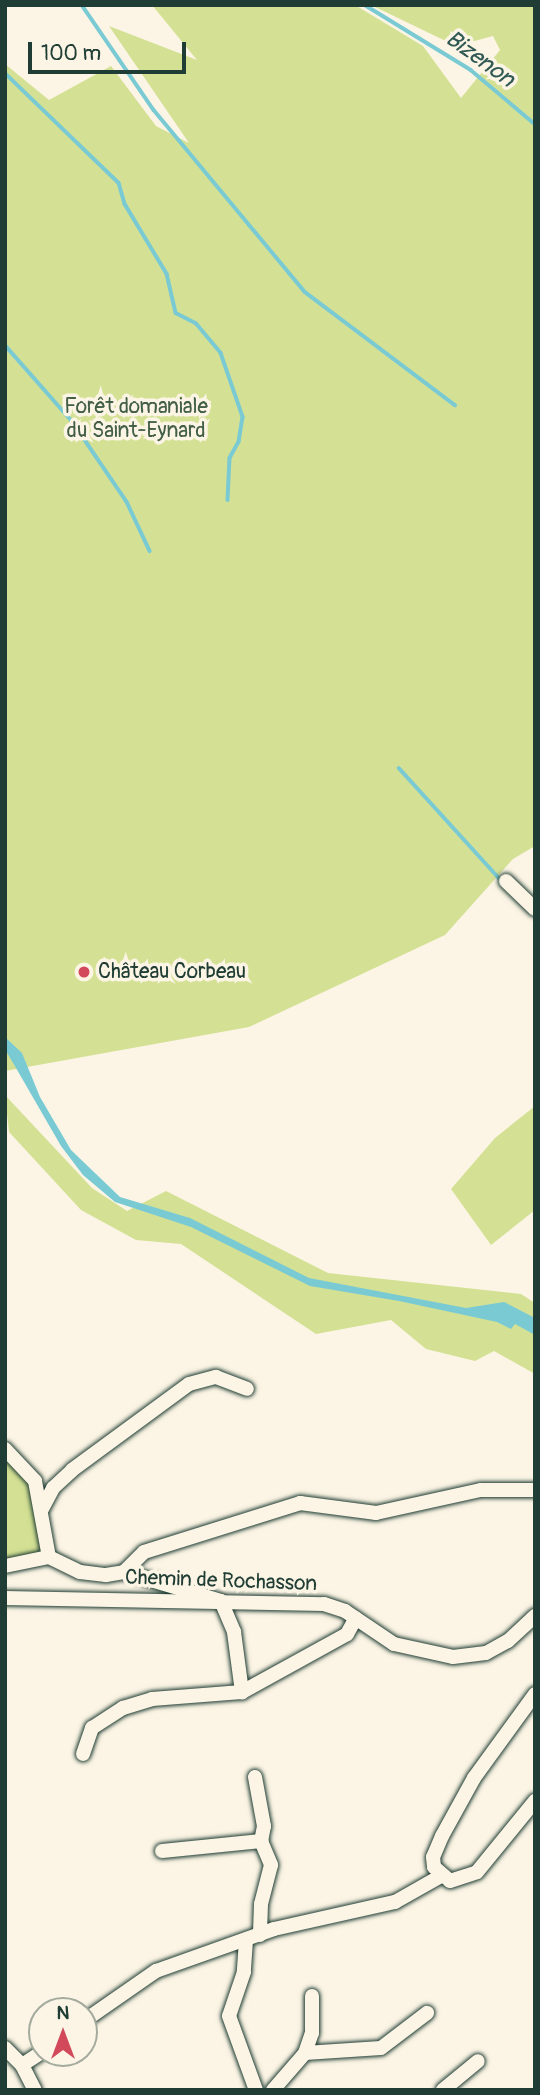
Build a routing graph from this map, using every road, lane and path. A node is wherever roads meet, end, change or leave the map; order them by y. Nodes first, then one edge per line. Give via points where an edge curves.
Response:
1 (506, 881) dead end
2 (535, 909) edge
3 (247, 1389) dead end
4 (5, 1449) edge
5 (535, 1490) edge
6 (42, 1508) junction
7 (49, 1557) junction
8 (5, 1566) edge
9 (124, 1572) junction
10 (5, 1598) edge
11 (221, 1601) junction
12 (535, 1616) edge
13 (356, 1618) junction
14 (242, 1692) junction
15 (535, 1694) edge
16 (83, 1754) dead end
17 (255, 1777) dead end
18 (535, 1801) edge
19 (261, 1841) junction
20 (162, 1851) dead end
21 (441, 1876) junction
22 (253, 1938) junction
23 (312, 1996) dead end
24 (98, 2011) edge
25 (427, 2013) dead end
26 (5, 2048) edge
27 (305, 2053) junction
28 (28, 2061) edge
29 (478, 2061) dead end
30 (22, 2065) junction
31 (35, 2090) edge
32 (256, 2090) edge
33 (273, 2090) edge
34 (443, 2090) edge

1 - 2 street
3 - 6 street via 216,1377 189,1384 72,1470 53,1488
4 - 6 street via 35,1481
5 - 9 street via 481,1490 376,1513 300,1503 144,1552
6 - 7 street
7 - 8 street
7 - 9 street via 80,1572
9 - 11 street
10 - 11 street, Chemin de Rochasson
11 - 13 street, Chemin de Rochasson via 324,1604
11 - 14 street via 234,1632
12 - 13 street, Chemin de Rochasson via 508,1641 486,1653 453,1657 394,1644
13 - 14 street via 347,1634
14 - 16 street via 152,1699 123,1708 92,1728
15 - 21 street via 488,1755 442,1836 433,1857
17 - 19 street via 264,1826
18 - 21 street via 477,1872 466,1879
19 - 20 street
19 - 22 street via 271,1865
21 - 22 street via 420,1891 372,1910
22 - 24 street via 147,1975
22 - 32 street via 229,2016
23 - 27 street via 312,2033
25 - 27 street via 381,2048
26 - 30 street
27 - 33 street
28 - 30 street
29 - 34 street
30 - 31 street

